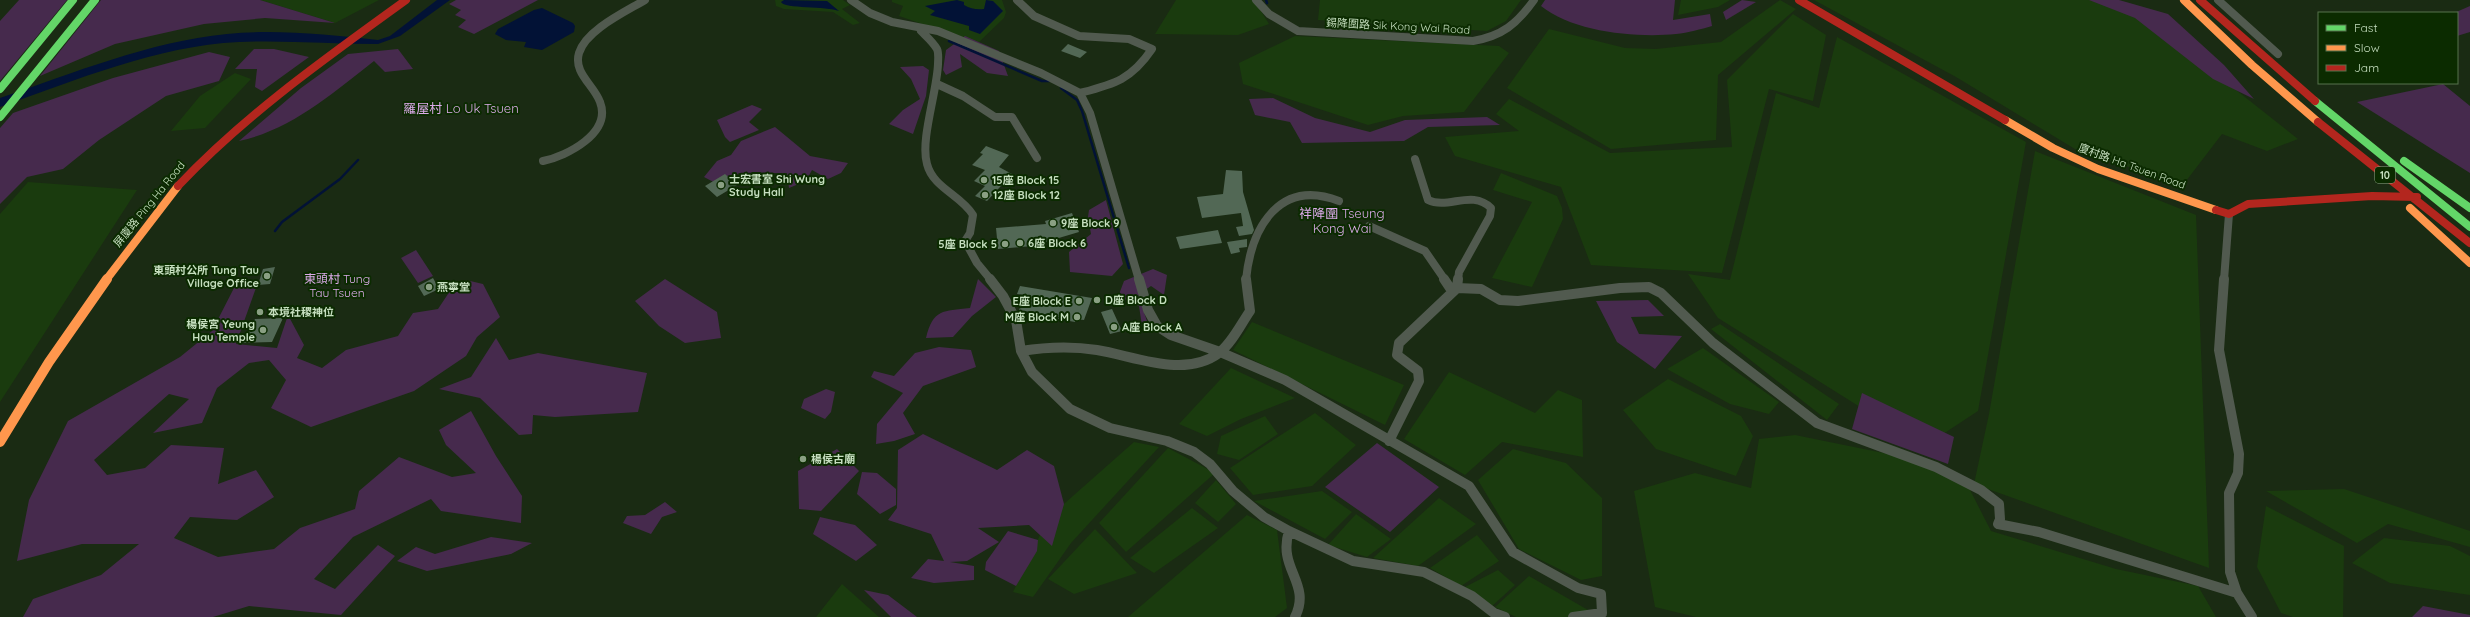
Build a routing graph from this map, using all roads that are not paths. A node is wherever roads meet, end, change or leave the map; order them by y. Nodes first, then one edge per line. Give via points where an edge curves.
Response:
1 (74, 0) edge
2 (95, 0) edge
3 (406, 0) edge
4 (645, 0) edge
5 (851, 0) edge
6 (1017, 0) edge
7 (1256, 0) edge
8 (1534, 0) edge
9 (1799, 0) edge
10 (2184, 0) edge
11 (2200, 0) edge
12 (2218, 0) edge
13 (921, 31) junction
14 (2278, 54) dead end
15 (937, 84) junction
16 (2, 86) edge
17 (1080, 93) junction
18 (2316, 102) junction
19 (2300, 107) junction
20 (0, 117) edge
21 (1037, 158) dead end
22 (1415, 159) dead end
23 (543, 161) dead end
24 (1339, 201) dead end
25 (2470, 208) edge
26 (2229, 214) junction
27 (1369, 226) dead end
28 (2470, 227) edge
29 (2470, 235) edge
30 (2470, 243) edge
31 (2470, 264) edge
32 (1455, 289) junction
33 (1021, 351) junction
34 (1220, 352) junction
35 (1389, 441) junction
36 (0, 442) edge
37 (1289, 531) junction
38 (2237, 593) junction
39 (1295, 617) edge
40 (1506, 617) edge
41 (1573, 617) edge
42 (2252, 617) edge

1 - 16 main road
2 - 20 main road
3 - 36 main road, 屏廈路 Ping Ha Road via 354,36 244,121 209,152 174,189 137,236 60,345 27,394
4 - 23 street via 599,29 584,44 579,53 578,66 600,101 602,116 593,132 580,146 555,160
5 - 13 street via 878,16
6 - 17 street via 1034,16 1079,36 1129,40 1152,49 1138,70 1128,78
7 - 8 street, 錫降圍路 Sik Kong Wai Road via 1268,14 1288,27 1302,32 1473,40 1495,37 1511,29
9 - 26 main road, 廈村路 Ha Tsuen Road via 2052,148 2098,169
10 - 19 main road, 10
11 - 18 main road, 10
12 - 14 street
13 - 15 street via 932,41 938,52
13 - 17 street via 938,31 1041,73
15 - 21 street via 963,96 995,117 1012,117
15 - 33 street via 926,139 926,163 932,178 967,205 973,215 970,233 965,241 977,263 1003,296 1016,320
17 - 34 street via 1090,113 1152,320 1171,335
18 - 25 main road
18 - 28 main road, 10
19 - 30 main road, 10
19 - 31 main road
22 - 32 street via 1428,200 1431,202 1436,204 1467,199 1480,201 1491,208 1490,216 1459,272
24 - 34 street via 1327,196 1304,195 1277,209 1262,223 1246,281 1250,311
26 - 29 main road via 2248,204 2372,196 2422,197
26 - 38 street via 2219,350 2239,454 2238,473 2229,493 2230,572
27 - 32 street via 1425,251
32 - 35 street via 1399,343 1397,355 1418,371 1419,381
32 - 38 street via 1481,289 1500,300 1518,301 1620,288 1656,289 1712,343 1784,395 1804,415 1817,423 1929,464 1988,495 1998,504 1998,524 2039,532
33 - 34 street via 1050,347 1097,350 1184,364 1208,359
33 - 37 street via 1032,372 1070,409 1110,428 1167,442 1194,452 1210,464 1233,491 1264,517
34 - 35 street via 1310,393
35 - 41 street via 1469,486 1513,552 1578,588 1601,594 1602,613
37 - 39 street via 1285,546 1301,595 1300,610
37 - 40 street via 1352,561 1424,572 1472,596 1494,613
38 - 42 street

